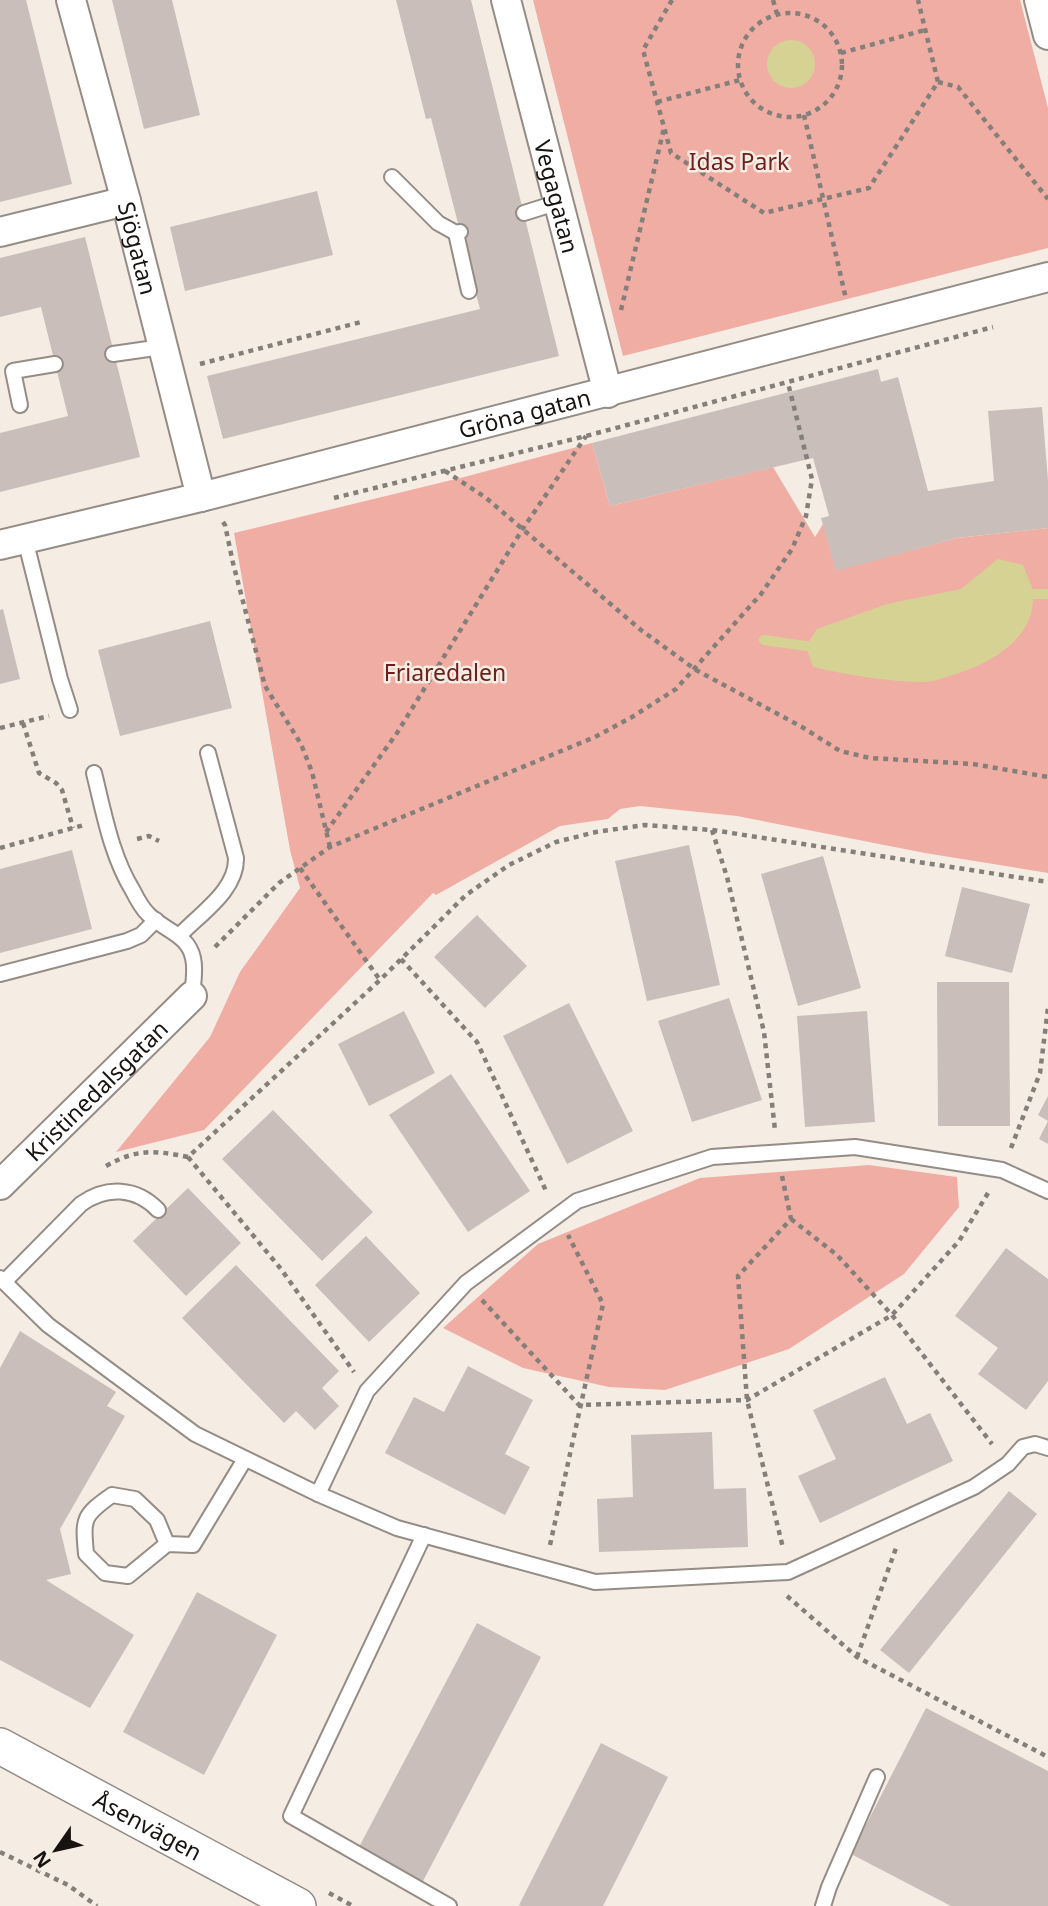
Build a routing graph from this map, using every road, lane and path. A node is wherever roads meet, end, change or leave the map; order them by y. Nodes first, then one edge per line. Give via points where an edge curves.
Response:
1 (71, 0) edge
2 (506, 0) edge
3 (672, 0) edge
4 (773, 0) edge
5 (918, 0) edge
6 (1039, 0) edge
7 (777, 13) junction
8 (925, 30) junction
9 (1048, 35) edge
10 (841, 53) junction
11 (740, 80) junction
12 (938, 82) junction
13 (657, 102) junction
14 (804, 115) junction
15 (664, 127) junction
16 (393, 177) dead end
17 (825, 198) junction
18 (1048, 199) edge
19 (126, 201) junction
20 (559, 202) junction
21 (524, 213) dead end
22 (0, 232) edge
23 (1048, 277) edge
24 (468, 291) dead end
25 (620, 312) dead end
26 (361, 322) dead end
27 (994, 327) dead end
28 (853, 330) junction
29 (113, 354) dead end
30 (165, 359) junction
31 (55, 363) dead end
32 (788, 383) junction
33 (608, 393) junction
34 (20, 405) dead end
35 (586, 436) junction
36 (201, 498) junction
37 (522, 530) junction
38 (12, 542) edge
39 (696, 670) junction
40 (70, 710) joint
41 (23, 723) junction
42 (0, 729) edge
43 (208, 753) dead end
44 (94, 773) dead end
45 (1048, 777) edge
46 (106, 820) junction
47 (73, 828) junction
48 (712, 830) junction
49 (326, 832) junction
50 (330, 847) junction
51 (0, 848) edge
52 (300, 868) junction
53 (1048, 881) edge
54 (156, 920) junction
55 (180, 935) junction
56 (213, 949) dead end
57 (0, 974) edge
58 (380, 980) junction
59 (192, 996) joint
60 (1048, 1008) edge
61 (778, 1153) junction
62 (188, 1157) junction
63 (1002, 1170) junction
64 (0, 1185) edge
65 (1048, 1191) edge
66 (89, 1199) junction
67 (158, 1210) dead end
68 (791, 1219) junction
69 (2, 1280) edge
70 (466, 1283) junction
71 (892, 1315) junction
72 (367, 1391) junction
73 (747, 1400) junction
74 (1048, 1448) edge
75 (245, 1459) junction
76 (1008, 1464) junction
77 (318, 1494) junction
78 (893, 1524) junction
79 (424, 1535) junction
80 (167, 1544) junction
81 (788, 1572) junction
82 (770, 1573) junction
83 (857, 1657) junction
84 (0, 1746) edge
85 (1048, 1757) edge
86 (877, 1777) dead end
87 (0, 1852) edge
88 (97, 1906) edge
89 (298, 1906) edge
90 (449, 1906) edge
91 (823, 1906) edge

1 - 19 street, Sjögatan
2 - 20 street, Vegagatan
3 - 13 path via 643,50
4 - 7 path
5 - 8 path
6 - 9 street
7 - 10 path via 793,12 824,24
7 - 11 path via 749,32 741,47
8 - 10 path
8 - 12 path
10 - 14 path via 843,69 831,98
11 - 13 path
11 - 14 path via 758,106 772,114
12 - 17 path via 869,188
12 - 18 path via 958,87
13 - 15 path
14 - 17 path
15 - 17 path via 671,153 764,212
15 - 25 path
16 - 24 lane via 439,223 458,232
17 - 28 path
19 - 22 street
19 - 30 street, Sjögatan
20 - 21 lane
20 - 33 street, Vegagatan
23 - 28 street, Gröna gatan
26 - 30 path
27 - 32 path
28 - 33 street, Gröna gatan
29 - 30 lane
30 - 36 street, Sjögatan
31 - 34 lane via 13,371
32 - 35 path
32 - 39 path via 812,478 806,516 792,549 761,594
33 - 36 street, Gröna gatan
35 - 37 path
35 - 37 path via 445,471 485,497
36 - 38 street, Gröna gatan
36 - 49 path via 225,525 265,686 301,744
37 - 39 path
37 - 49 path via 397,733
38 - 40 lane
39 - 45 path via 840,751 870,758 973,764
39 - 50 path via 676,689 595,737
40 - 41 path
41 - 42 path
41 - 47 path via 39,773 62,790
43 - 55 lane via 236,871 231,883
44 - 46 lane
46 - 47 path
46 - 54 lane via 132,890
47 - 51 path
48 - 53 path
48 - 58 path via 645,825 556,842 509,865 466,895
48 - 61 path via 764,1032
49 - 50 path
50 - 52 path
52 - 56 path
52 - 58 path
54 - 55 lane
54 - 57 lane via 127,941
55 - 59 lane via 193,954
58 - 62 path
59 - 64 street, Kristinedalsgatan
60 - 63 path via 1040,1073
61 - 63 lane via 855,1147
61 - 68 path
61 - 70 lane via 712,1157 577,1201
62 - 66 path via 155,1150 122,1157 95,1172
62 - 72 path via 281,1269
63 - 65 lane
63 - 71 path via 959,1241
66 - 67 lane via 105,1192 129,1193 146,1198
66 - 69 lane
68 - 71 path via 837,1255
68 - 73 path via 738,1276
69 - 75 lane via 48,1325 195,1434
70 - 72 lane
70 - 73 path via 579,1405
71 - 73 path
71 - 76 path
72 - 77 lane
73 - 81 path
74 - 76 lane via 1023,1447
75 - 77 lane
75 - 80 lane via 193,1545
76 - 78 lane via 974,1487
77 - 79 lane
78 - 81 lane
78 - 83 path via 897,1544
79 - 82 lane via 594,1582
79 - 90 lane via 291,1816
80 - 80 lane via 128,1576 105,1573 86,1554 83,1524 93,1508 112,1495 135,1499 157,1521
81 - 82 lane
82 - 83 path via 793,1603
83 - 85 path
84 - 89 street, Åsenvägen
86 - 91 lane
87 - 88 path via 68,1885

